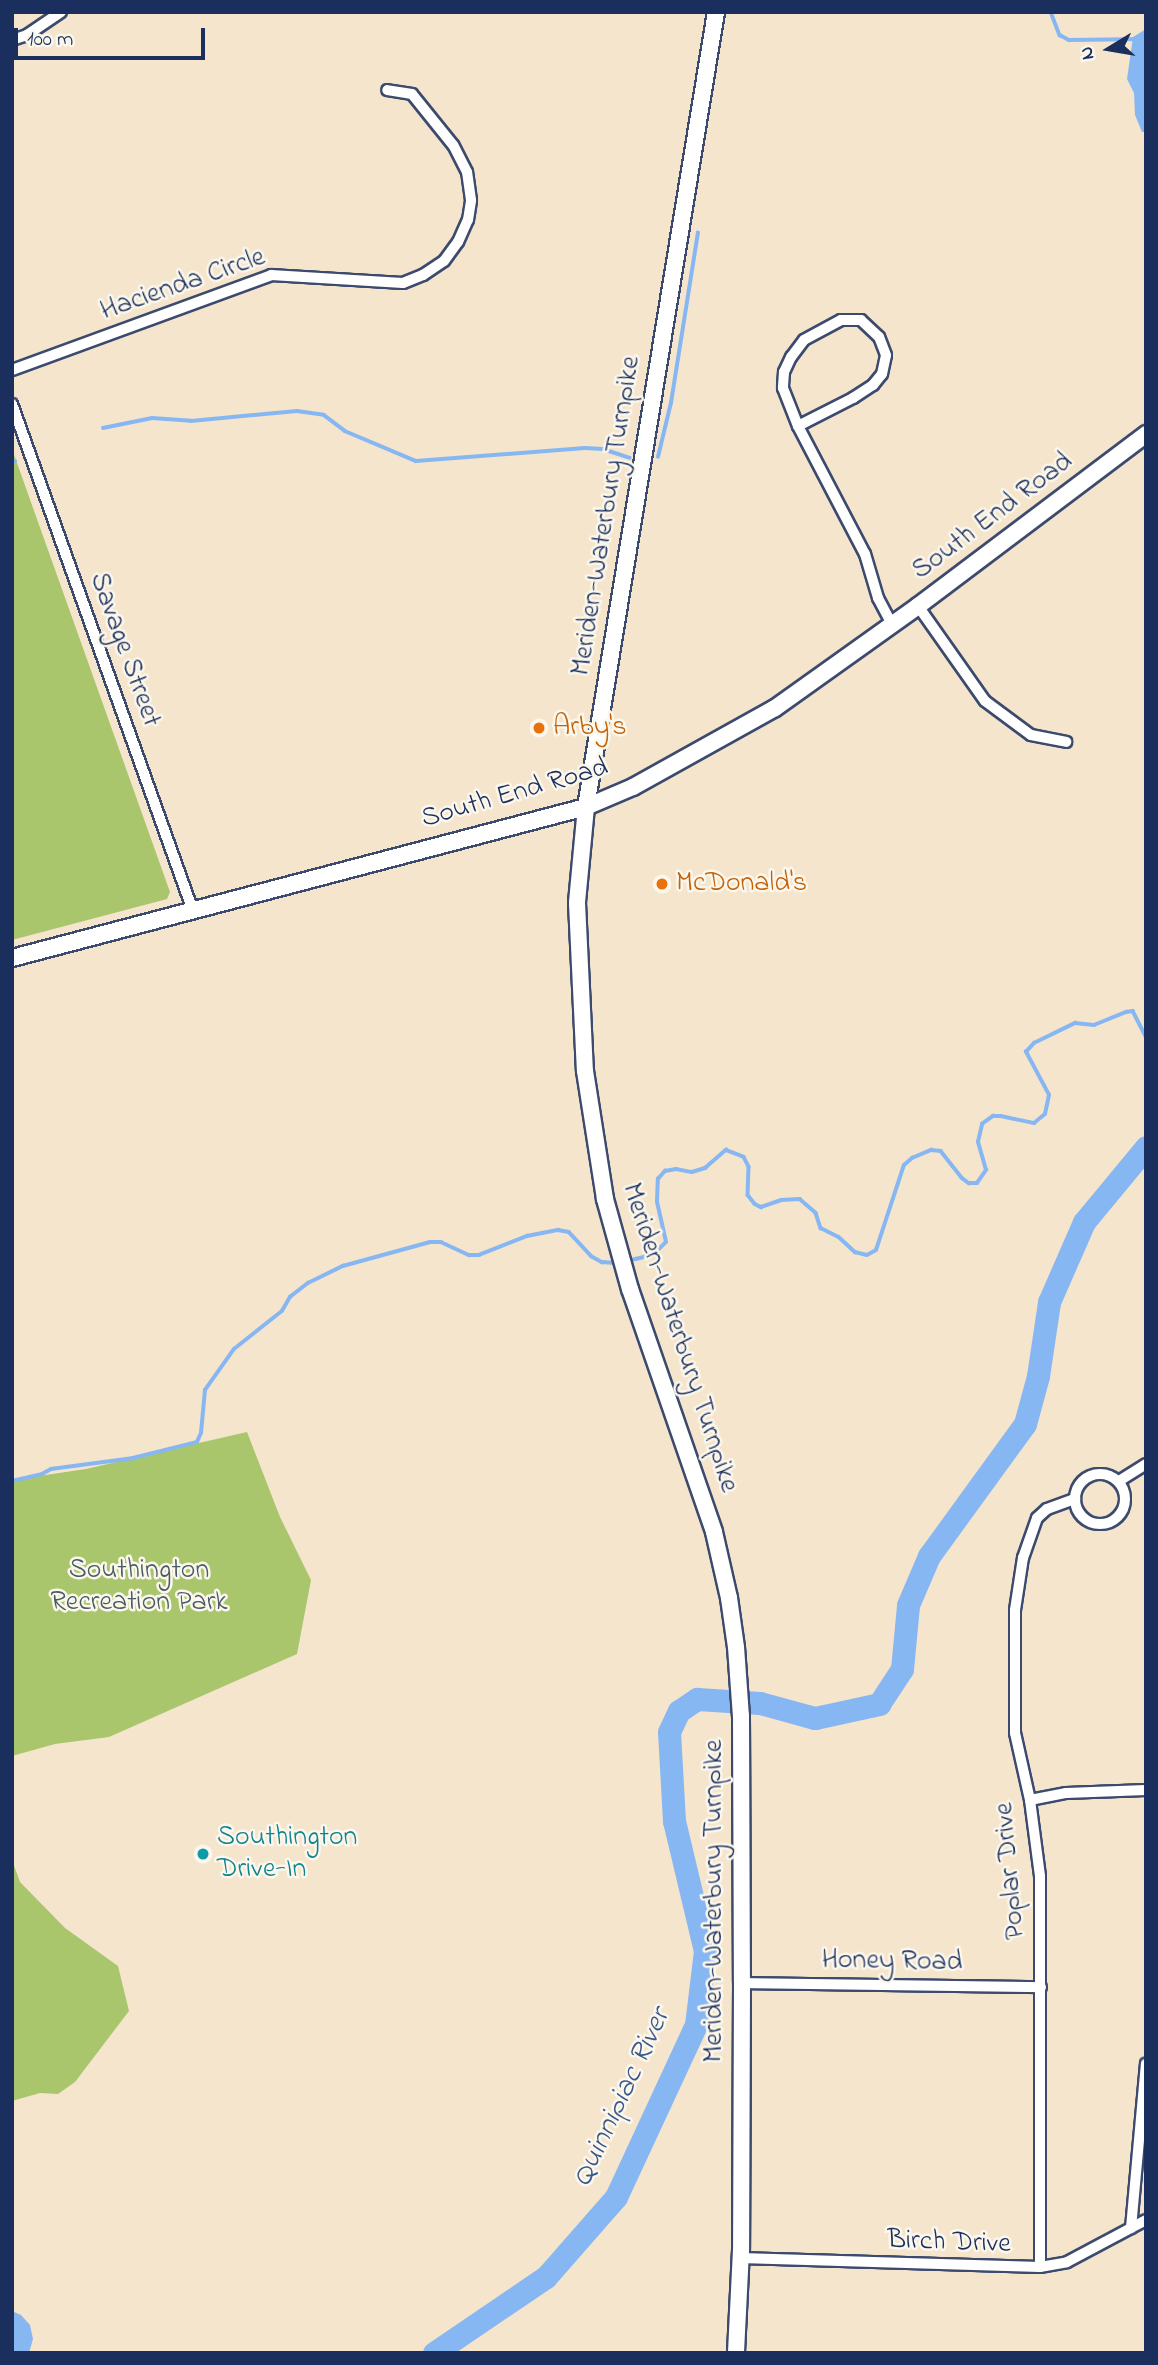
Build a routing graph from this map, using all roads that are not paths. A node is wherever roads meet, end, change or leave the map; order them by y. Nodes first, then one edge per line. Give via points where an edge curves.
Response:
1 (61, 12) edge
2 (716, 12) edge
3 (12, 40) edge
4 (387, 90) dead end
5 (12, 370) edge
6 (12, 404) edge
7 (798, 426) junction
8 (1146, 434) edge
9 (918, 606) junction
10 (892, 624) junction
11 (1066, 742) dead end
12 (586, 807) junction
13 (193, 911) junction
14 (12, 958) edge
15 (1146, 1464) edge
16 (1119, 1481) junction
17 (1074, 1499) junction
18 (1146, 1790) edge
19 (1030, 1800) junction
20 (742, 1983) junction
21 (1041, 1987) junction
22 (1146, 2064) edge
23 (1146, 2220) edge
24 (1131, 2228) junction
25 (740, 2258) junction
26 (1040, 2267) junction
27 (736, 2353) edge

1 - 3 street
2 - 12 main road, Meriden-Waterbury Turnpike
4 - 5 street, Hacienda Circle via 412,94 453,145 467,172 468,220 444,261 403,283 271,275
6 - 13 street, Savage Street
7 - 7 street via 783,388 791,356 824,327 841,320 861,320 884,347 883,374 853,398
7 - 10 street via 859,543
8 - 9 main road, South End Road
9 - 10 main road, South End Road
9 - 11 street via 985,701 1031,735
10 - 12 main road, South End Road via 775,708
12 - 13 main road, South End Road
12 - 20 main road, Meriden-Waterbury Turnpike via 577,903 581,1033 592,1131 624,1270 714,1532 729,1598 741,1716
13 - 14 main road, South End Road
15 - 16 street
16 - 17 street via 1109,1475 1085,1478
16 - 17 street via 1126,1500 1118,1518 1110,1523 1090,1523 1076,1509
17 - 19 street, Poplar Drive via 1046,1509 1037,1518 1023,1558 1015,1610 1015,1733
18 - 19 street via 1066,1793
19 - 21 street, Poplar Drive via 1040,1876
20 - 21 street, Honey Road
20 - 25 main road, Meriden-Waterbury Turnpike
21 - 26 street, Poplar Drive
22 - 24 street
23 - 24 street, Birch Drive
24 - 26 street, Birch Drive via 1067,2262
25 - 26 street, Birch Drive
25 - 27 main road, Meriden-Waterbury Turnpike

